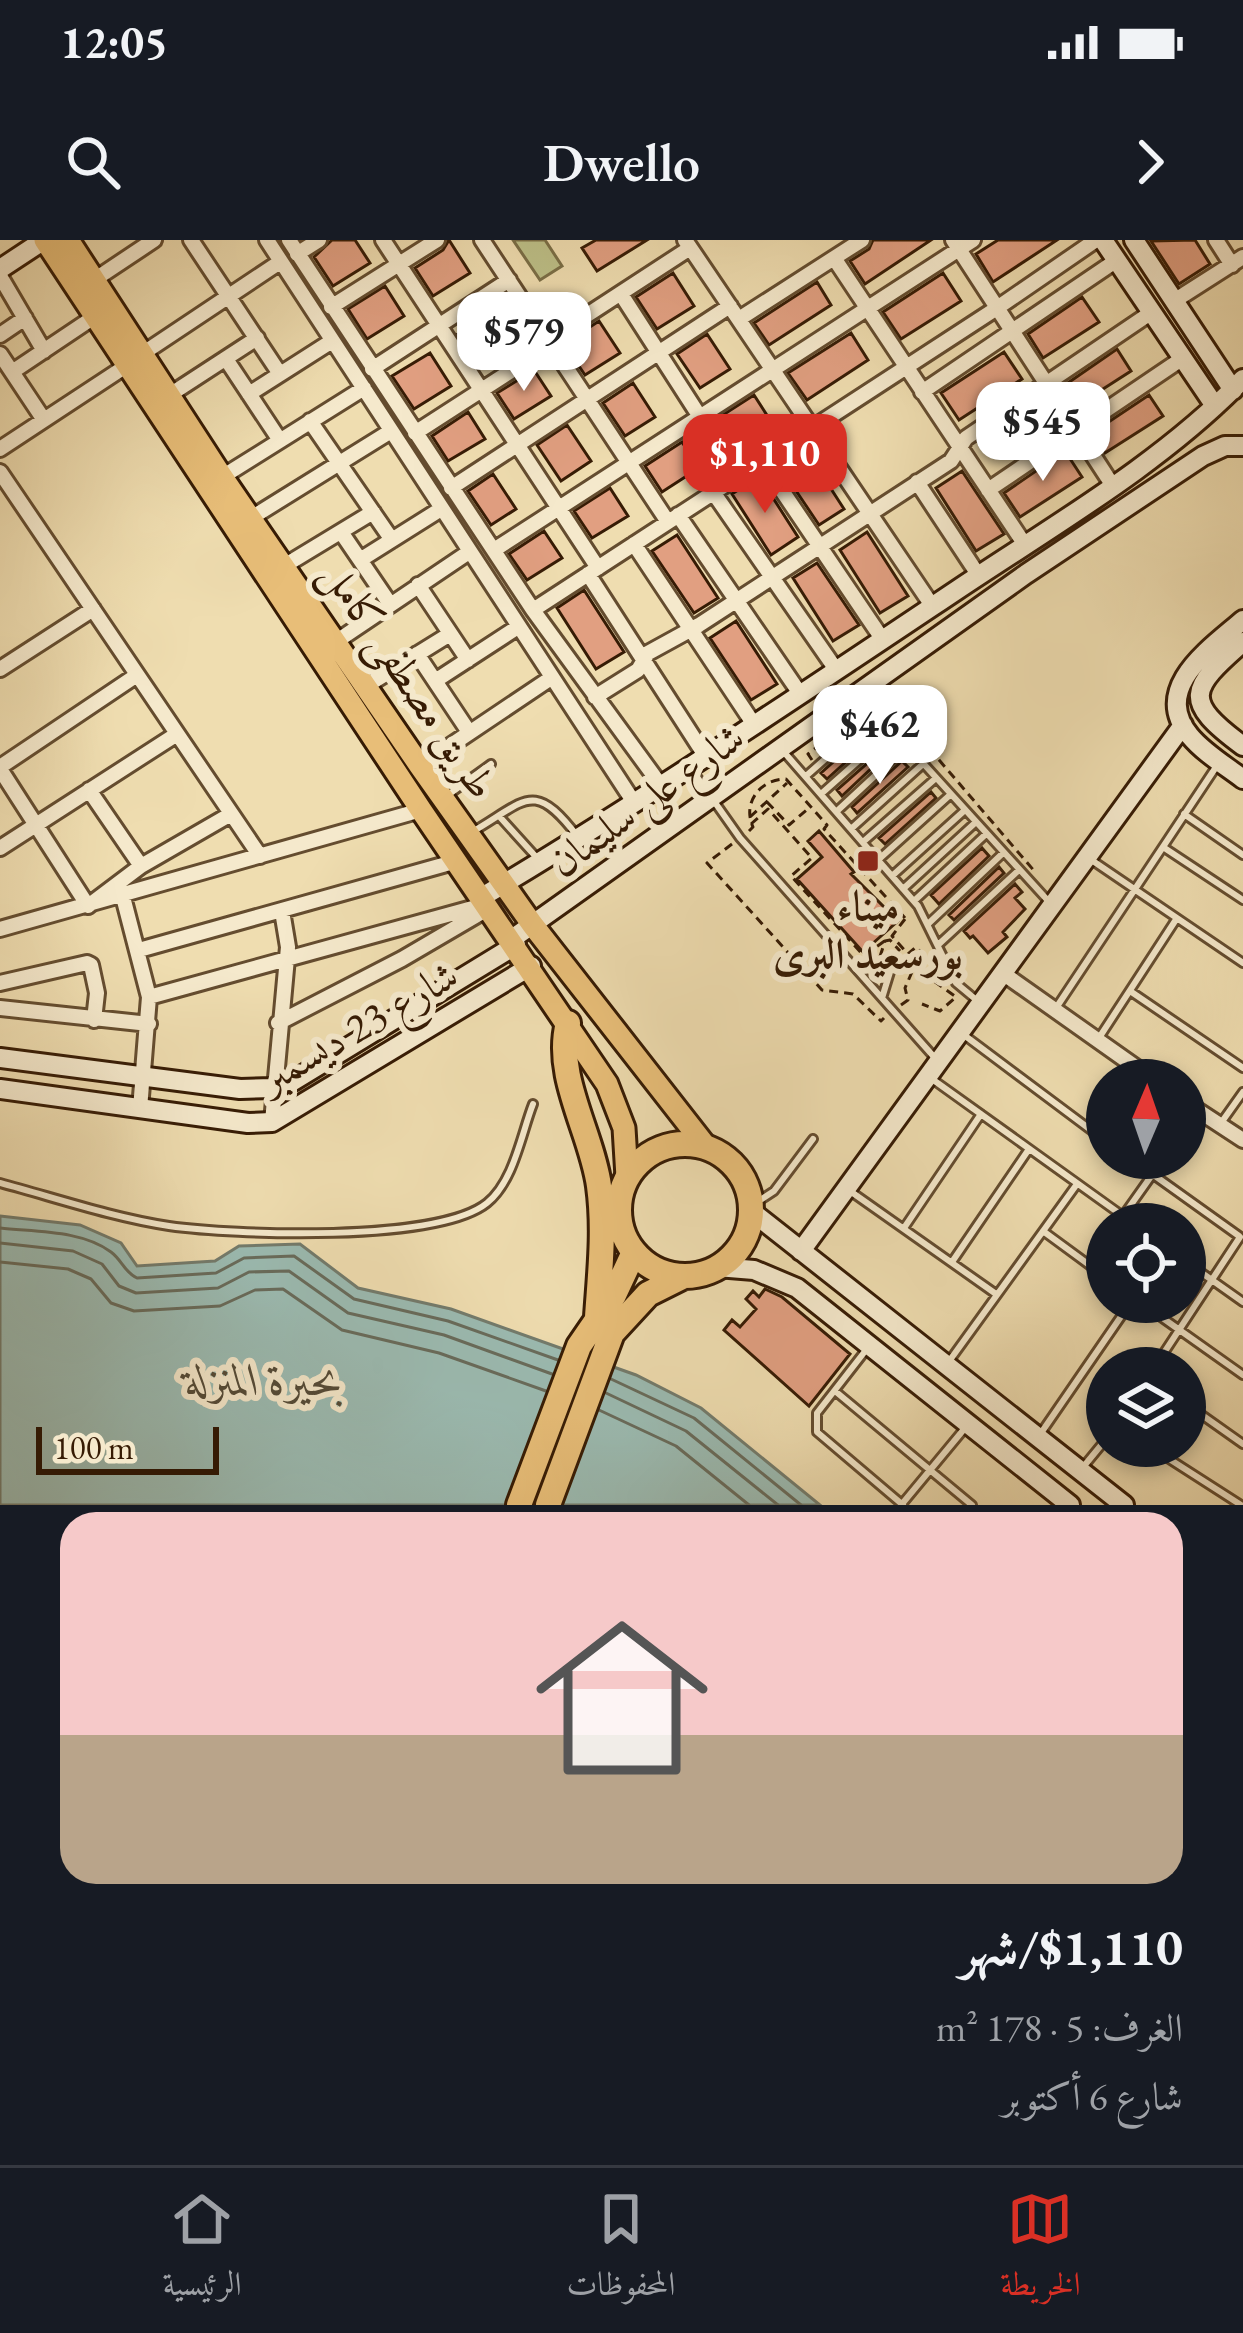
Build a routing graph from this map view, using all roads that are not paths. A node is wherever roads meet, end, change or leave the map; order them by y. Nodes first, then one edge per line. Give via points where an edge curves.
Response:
1 (45, 240) edge
2 (68, 240) edge
3 (154, 240) edge
4 (191, 240) edge
5 (267, 240) edge
6 (319, 240) edge
7 (383, 240) edge
8 (437, 240) edge
9 (482, 240) edge
10 (973, 240) edge
11 (1099, 240) edge
12 (1134, 240) edge
13 (1216, 240) edge
14 (853, 243) edge
15 (687, 244) edge
16 (956, 245) edge
17 (293, 247) edge
18 (834, 258) junction
19 (1117, 260) junction
20 (1237, 261) edge
21 (280, 262) junction
22 (399, 264) junction
23 (0, 273) edge
24 (94, 280) junction
25 (509, 280) junction
26 (621, 294) junction
27 (228, 296) junction
28 (1174, 301) junction
29 (331, 307) junction
30 (997, 308) junction
31 (868, 309) junction
32 (734, 312) junction
33 (1152, 312) junction
34 (94, 317) junction
35 (25, 318) junction
36 (439, 326) junction
37 (1012, 332) junction
38 (0, 335) edge
39 (257, 338) junction
40 (332, 341) junction
41 (550, 343) junction
42 (44, 351) junction
43 (659, 353) junction
44 (0, 354) edge
45 (226, 358) junction
46 (1183, 358) junction
47 (134, 360) junction
48 (906, 368) junction
49 (372, 369) junction
50 (774, 370) junction
51 (12, 372) junction
52 (280, 374) junction
53 (1238, 384) edge
54 (1047, 385) junction
55 (364, 388) junction
56 (482, 390) junction
57 (922, 392) junction
58 (249, 394) junction
59 (168, 396) junction
60 (587, 400) junction
61 (1215, 406) junction
62 (701, 418) junction
63 (44, 420) junction
64 (310, 421) junction
65 (814, 427) junction
66 (391, 431) junction
67 (1077, 432) junction
68 (415, 433) junction
69 (279, 439) junction
70 (518, 445) junction
71 (1243, 446) edge
72 (959, 447) junction
73 (0, 449) edge
74 (762, 461) junction
75 (339, 462) junction
76 (629, 464) junction
77 (0, 472) edge
78 (738, 476) junction
79 (222, 477) junction
80 (917, 482) junction
81 (1113, 486) junction
82 (452, 488) junction
83 (988, 490) junction
84 (713, 493) junction
85 (442, 509) junction
86 (559, 509) junction
87 (373, 512) junction
88 (870, 513) junction
89 (251, 518) junction
90 (673, 519) junction
91 (341, 532) junction
92 (392, 540) junction
93 (634, 544) junction
94 (820, 547) junction
95 (494, 550) junction
96 (1018, 550) junction
97 (470, 552) junction
98 (360, 560) junction
99 (284, 566) junction
100 (593, 571) junction
101 (1026, 574) junction
102 (979, 576) junction
103 (772, 578) junction
104 (418, 585) junction
105 (737, 601) junction
106 (390, 604) junction
107 (933, 607) junction
108 (92, 608) junction
109 (532, 610) junction
110 (1243, 620) edge
111 (518, 627) junction
112 (691, 628) junction
113 (450, 634) junction
114 (883, 640) junction
115 (337, 641) junction
116 (1243, 642) edge
117 (417, 654) junction
118 (468, 660) junction
119 (644, 661) junction
120 (0, 669) edge
121 (837, 671) junction
122 (137, 675) junction
123 (551, 678) junction
124 (435, 681) junction
125 (366, 686) junction
126 (858, 692) junction
127 (801, 695) junction
128 (596, 697) junction
129 (877, 713) junction
130 (1183, 725) junction
131 (755, 727) junction
132 (893, 730) junction
133 (469, 732) junction
134 (177, 734) junction
135 (907, 746) junction
136 (1243, 746) edge
137 (631, 747) junction
138 (780, 747) junction
139 (1220, 761) junction
140 (698, 762) junction
141 (491, 764) dead end
142 (610, 764) junction
143 (923, 764) junction
144 (419, 766) junction
145 (2, 774) edge
146 (806, 776) junction
147 (936, 778) junction
148 (1243, 779) edge
149 (662, 787) junction
150 (88, 790) junction
151 (821, 794) junction
152 (951, 794) junction
153 (710, 795) junction
154 (443, 799) junction
155 (635, 804) junction
156 (421, 810) junction
157 (965, 810) junction
158 (836, 812) junction
159 (231, 814) junction
160 (1184, 814) junction
161 (499, 816) junction
162 (976, 822) junction
163 (36, 824) junction
164 (851, 829) junction
165 (468, 834) junction
166 (987, 834) junction
167 (579, 839) junction
168 (863, 842) junction
169 (1163, 847) junction
170 (0, 848) edge
171 (1003, 853) junction
172 (1243, 855) edge
173 (260, 856) junction
174 (1087, 856) junction
175 (878, 860) junction
176 (457, 861) junction
177 (541, 862) junction
178 (141, 866) junction
179 (1019, 870) junction
180 (892, 876) junction
181 (503, 884) junction
182 (903, 889) junction
183 (1135, 889) junction
184 (121, 890) junction
185 (1243, 900) edge
186 (914, 901) junction
187 (486, 903) junction
188 (88, 906) junction
189 (1053, 906) junction
190 (282, 910) junction
191 (1177, 918) junction
192 (929, 922) junction
193 (532, 925) junction
194 (0, 929) edge
195 (514, 942) junction
196 (939, 944) junction
197 (139, 950) junction
198 (894, 959) dead end
199 (287, 961) junction
200 (1243, 963) edge
201 (531, 966) junction
202 (1004, 974) junction
203 (0, 983) edge
204 (1130, 991) junction
205 (149, 997) junction
206 (882, 998) junction
207 (983, 1005) junction
208 (0, 1008) edge
209 (1054, 1011) junction
210 (94, 1020) junction
211 (278, 1023) junction
212 (568, 1023) junction
213 (149, 1024) junction
214 (962, 1033) junction
215 (1097, 1041) junction
216 (0, 1058) edge
217 (1123, 1059) edge
218 (1243, 1068) edge
219 (934, 1070) junction
220 (144, 1077) junction
221 (273, 1088) junction
222 (0, 1089) edge
223 (1243, 1092) edge
224 (532, 1104) dead end
225 (140, 1109) junction
226 (981, 1114) junction
227 (1206, 1116) edge
228 (272, 1122) junction
229 (1220, 1124) junction
230 (1086, 1126) edge
231 (813, 1139) dead end
232 (1243, 1140) edge
233 (707, 1148) junction
234 (1029, 1149) junction
235 (627, 1177) junction
236 (1159, 1179) edge
237 (0, 1183) edge
238 (1077, 1184) junction
239 (847, 1189) junction
240 (1104, 1203) edge
241 (751, 1209) junction
242 (904, 1228) junction
243 (1043, 1231) junction
244 (1241, 1238) edge
245 (801, 1251) junction
246 (634, 1252) junction
247 (952, 1262) junction
248 (1086, 1263) edge
249 (718, 1267) junction
250 (684, 1276) junction
251 (1206, 1276) edge
252 (1211, 1280) junction
253 (997, 1294) junction
254 (1243, 1302) edge
255 (597, 1317) junction
256 (1121, 1323) edge
257 (1168, 1323) edge
258 (1179, 1330) junction
259 (870, 1345) junction
260 (1168, 1347) edge
261 (947, 1363) junction
262 (1243, 1375) edge
263 (835, 1390) junction
264 (1206, 1418) edge
265 (968, 1424) junction
266 (1040, 1435) junction
267 (1243, 1444) edge
268 (1086, 1464) edge
269 (1181, 1467) edge
270 (929, 1469) junction
271 (1082, 1469) junction
272 (519, 1505) edge
273 (548, 1505) edge
274 (903, 1505) edge
275 (972, 1505) edge
276 (1068, 1505) edge
277 (1124, 1505) edge
278 (1241, 1505) edge

1 - 23 street
1 - 34 main road, طريق مصطفى كامل
2 - 24 main road, طريق مصطفى كامل
3 - 24 street
4 - 27 street
5 - 21 street
6 - 17 street
7 - 22 street
8 - 22 street
9 - 25 street
10 - 16 street
11 - 19 street
11 - 30 street
12 - 28 street
13 - 20 street
14 - 18 street
15 - 26 street
15 - 32 street
16 - 30 street
16 - 31 street
17 - 29 street
18 - 31 street
18 - 32 street
19 - 33 street
19 - 37 street
20 - 28 street
21 - 27 street
21 - 40 street
22 - 29 street
22 - 36 street
23 - 35 street
24 - 47 main road, طريق مصطفى كامل
25 - 36 street
25 - 41 street
26 - 41 street
26 - 43 street
27 - 39 street
27 - 47 street
28 - 53 street
29 - 49 street
30 - 37 street
30 - 48 street
31 - 48 street
31 - 50 street
32 - 43 street
32 - 50 street
33 - 46 street
33 - 54 street
34 - 42 street
34 - 47 main road, طريق مصطفى كامل
35 - 38 street
35 - 42 street
36 - 49 street
36 - 56 street
37 - 54 street
37 - 57 street
39 - 45 street
39 - 52 street
40 - 52 street
40 - 55 street
41 - 56 street
41 - 60 street
42 - 51 street
43 - 60 street
43 - 62 street
44 - 51 street
45 - 58 street
45 - 59 street
46 - 61 street
46 - 67 street
47 - 59 main road, طريق مصطفى كامل
47 - 63 street
47 - 156 main road, طريق مصطفى كامل
48 - 57 street
48 - 65 street
49 - 68 street
50 - 62 street
50 - 65 street
51 - 63 street
52 - 58 street
53 - 61 street
54 - 67 street
54 - 72 street
55 - 64 street
55 - 66 street
56 - 68 street
56 - 70 street
57 - 72 street
58 - 69 street
59 - 79 main road, طريق مصطفى كامل
60 - 70 street
60 - 76 street
61 - 81 street
62 - 76 street
62 - 78 street
63 - 73 street
64 - 69 street
64 - 75 street
65 - 74 street
65 - 88 street
66 - 75 street
66 - 85 street
67 - 81 street
67 - 83 street
68 - 82 street
69 - 79 street
70 - 82 street
70 - 86 street
71 - 101 street, شارع على سليمان via 1203,456
72 - 80 street
72 - 83 street
74 - 78 street
74 - 94 street
75 - 87 street
75 - 89 street
76 - 86 street
76 - 90 street
77 - 108 street
78 - 84 street
79 - 89 main road, طريق مصطفى كامل
80 - 88 street
80 - 102 street
81 - 96 street
82 - 95 street
83 - 96 street
84 - 90 street
84 - 103 street
85 - 92 street
85 - 97 street
86 - 95 street
86 - 100 street
87 - 91 street
87 - 92 street
88 - 94 street
88 - 107 street
89 - 99 main road, طريق مصطفى كامل
90 - 93 street
90 - 105 street
91 - 98 street
91 - 99 street
92 - 98 street
93 - 100 street
93 - 112 street
94 - 103 street
94 - 114 street
95 - 109 street
96 - 101 street
96 - 102 street
97 - 104 street
97 - 111 street
98 - 106 street
99 - 115 main road, طريق مصطفى كامل
100 - 109 street
100 - 119 street
101 - 126 street, شارع على سليمان
102 - 107 street
103 - 105 street
103 - 121 street
104 - 106 street
104 - 113 street
105 - 112 street
105 - 127 street
106 - 115 street
107 - 114 street
108 - 120 street
108 - 122 street
109 - 128 street
110 - 130 street via 1182,680
111 - 118 street
111 - 123 street
112 - 119 street
112 - 131 street
113 - 117 street
113 - 118 street
114 - 121 street
115 - 125 main road, طريق مصطفى كامل
116 - 136 street via 1206,676 1200,694 1209,720
117 - 124 street
117 - 125 street
118 - 124 street
119 - 128 street
119 - 140 street
121 - 127 street
122 - 134 street
122 - 145 street
123 - 133 street
123 - 142 street
124 - 133 street
125 - 144 main road, طريق مصطفى كامل
126 - 129 lane
126 - 138 street, شارع على سليمان
127 - 131 street
128 - 137 street
129 - 132 lane
129 - 146 lane
130 - 139 street
130 - 174 street
131 - 140 street
132 - 135 lane
132 - 151 lane
133 - 144 street
134 - 150 street
134 - 159 street
135 - 143 lane
135 - 158 lane
137 - 142 street
137 - 149 street
138 - 146 lane
138 - 153 street, شارع على سليمان
139 - 148 street
139 - 160 lane
140 - 149 street
140 - 153 lane
141 - 154 lane
142 - 155 street
143 - 147 lane
143 - 164 lane
144 - 154 main road, طريق مصطفى كامل
145 - 163 street
146 - 151 lane
147 - 152 lane
147 - 168 lane
149 - 155 street
150 - 163 street
150 - 178 street
151 - 158 lane
152 - 157 lane
152 - 175 lane
153 - 193 street, شارع على سليمان
153 - 206 lane
154 - 165 main road, طريق مصطفى كامل
155 - 167 street
156 - 173 street
156 - 176 main road, طريق مصطفى كامل
157 - 162 lane
157 - 180 lane
158 - 164 lane
159 - 173 street
159 - 178 street
160 - 169 lane
160 - 172 lane
161 - 165 lane
161 - 167 lane via 544,801
161 - 177 lane
162 - 166 lane
162 - 182 lane
163 - 170 street
163 - 188 street
164 - 168 lane
165 - 181 main road, طريق مصطفى كامل
166 - 171 lane
166 - 186 lane
167 - 177 street
168 - 175 lane
169 - 183 lane
169 - 185 lane
171 - 179 lane
171 - 192 lane
173 - 184 street
174 - 183 lane
174 - 189 street
175 - 180 lane
176 - 187 main road, طريق مصطفى كامل
176 - 190 street
177 - 181 street
178 - 184 street
179 - 189 lane
179 - 196 lane
180 - 182 lane
181 - 187 street
181 - 193 main road, طريق مصطفى كامل
182 - 186 lane
183 - 191 lane
183 - 209 lane
184 - 188 street
184 - 197 street
186 - 192 lane
187 - 195 main road, طريق مصطفى كامل
187 - 199 street
187 - 211 street via 402,959
188 - 194 street
189 - 202 street
190 - 197 street
190 - 199 street
191 - 200 lane
191 - 204 lane
192 - 196 lane
193 - 195 street, شارع على سليمان
193 - 233 main road, طريق مصطفى كامل
195 - 201 main road, طريق مصطفى كامل
195 - 221 street, شارع 23 ديسمبر
196 - 207 lane via 956,983
197 - 205 street
198 - 206 lane
199 - 205 street
199 - 211 street
201 - 212 main road, طريق مصطفى كامل
201 - 228 street, شارع 23 ديسمبر
202 - 207 street
202 - 209 street
203 - 210 street via 91,964
204 - 215 lane
204 - 218 lane
205 - 213 street
206 - 219 lane
207 - 214 street
208 - 210 street
209 - 215 street
210 - 213 street
211 - 221 street
212 - 235 main road, طريق مصطفى كامل via 616,1100
212 - 255 highway via 565,1063 601,1209
213 - 220 street
214 - 219 street
214 - 230 lane
215 - 217 street
216 - 220 street, شارع 23 ديسمبر
219 - 226 lane
219 - 239 street
220 - 221 street, شارع 23 ديسمبر
220 - 225 street
221 - 228 street
222 - 225 street, شارع 23 ديسمبر
223 - 229 lane
224 - 237 lane via 490,1201 445,1221 383,1230 218,1231 126,1218
225 - 228 street, شارع 23 ديسمبر
226 - 234 lane
226 - 242 lane
227 - 229 street
229 - 232 street
231 - 241 lane
233 - 235 highway via 662,1148
233 - 241 highway via 737,1169
234 - 238 lane
234 - 247 lane
235 - 246 highway via 618,1210
236 - 244 lane
238 - 240 lane
238 - 243 lane
239 - 242 lane
239 - 245 street
241 - 245 street
241 - 249 highway via 742,1244
242 - 247 lane
243 - 248 lane
243 - 253 lane
244 - 252 lane
245 - 261 street
246 - 250 highway via 651,1267
246 - 255 highway
247 - 253 lane
249 - 250 highway
249 - 259 street via 784,1281
250 - 273 highway via 638,1302 606,1345
251 - 252 lane
252 - 254 lane
252 - 258 lane
253 - 261 lane
255 - 272 highway
256 - 266 lane
257 - 258 lane
258 - 260 lane
258 - 262 lane
259 - 263 lane
259 - 265 street
261 - 266 street
263 - 270 lane
263 - 274 lane via 818,1413 817,1432
264 - 267 lane
265 - 270 lane
265 - 276 street
266 - 271 street
268 - 271 lane
269 - 278 lane
270 - 274 lane
270 - 275 lane
271 - 277 street

